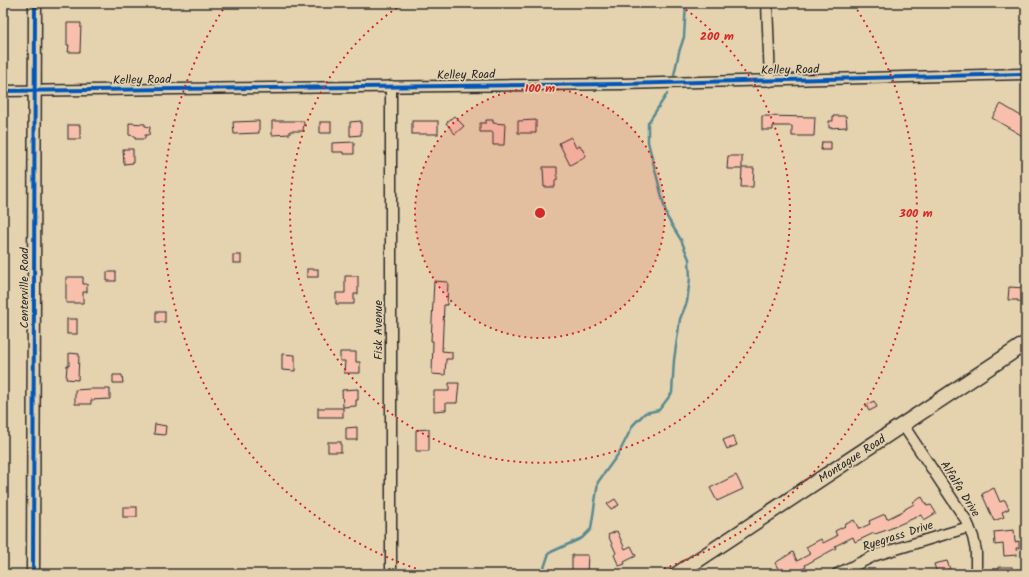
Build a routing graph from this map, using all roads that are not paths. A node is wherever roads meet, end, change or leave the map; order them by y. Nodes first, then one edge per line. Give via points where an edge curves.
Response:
1 (35, 3) edge
2 (767, 3) edge
3 (1026, 74) edge
4 (770, 81) junction
5 (391, 86) junction
6 (35, 91) junction
7 (3, 92) edge
8 (1026, 343) edge
9 (903, 425) junction
10 (969, 527) junction
11 (33, 574) edge
12 (391, 574) edge
13 (677, 574) edge
14 (837, 574) edge
15 (976, 574) edge

1 - 6 street, Centerville Road
2 - 4 street
3 - 4 street, Kelley Road
4 - 5 street, Kelley Road
5 - 6 street, Kelley Road
5 - 12 street, Fisk Avenue
6 - 7 street, Kelley Road
6 - 11 street, Centerville Road
8 - 9 main road, Montague Road
9 - 10 street, Alfalfa Drive
9 - 13 main road, Montague Road
10 - 14 street, Ryegrass Drive via 876,555
10 - 15 street, Alfalfa Drive via 976,551

